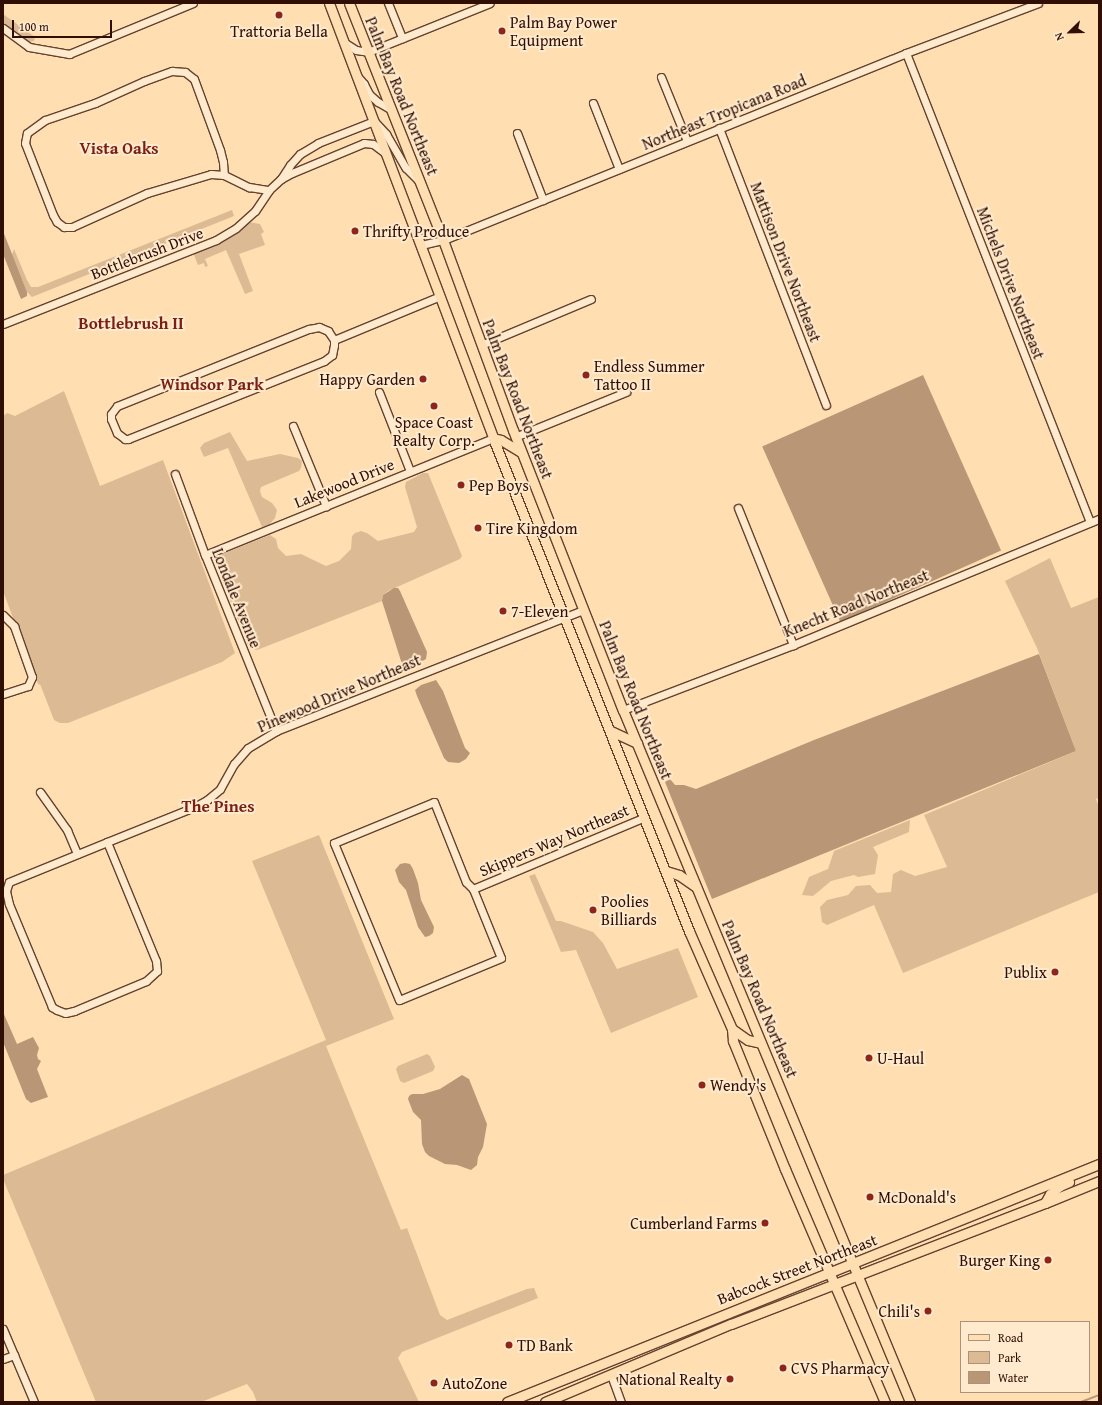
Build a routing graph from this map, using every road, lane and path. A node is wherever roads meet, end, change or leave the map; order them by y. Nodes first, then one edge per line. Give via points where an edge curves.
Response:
1 (193, 3) edge
2 (329, 3) edge
3 (349, 3) edge
4 (388, 3) edge
5 (490, 3) edge
6 (1038, 3) edge
7 (3, 28) edge
8 (402, 38) junction
9 (345, 43) junction
10 (368, 52) junction
11 (906, 53) junction
12 (357, 75) junction
13 (660, 77) dead end
14 (594, 103) dead end
15 (392, 110) junction
16 (374, 121) junction
17 (719, 128) junction
18 (517, 133) dead end
19 (687, 141) junction
20 (386, 156) junction
21 (619, 170) junction
22 (224, 174) junction
23 (281, 179) junction
24 (421, 184) junction
25 (269, 190) junction
26 (543, 200) junction
27 (443, 240) junction
28 (421, 245) junction
29 (440, 296) junction
30 (591, 299) dead end
31 (3, 324) edge
32 (334, 340) junction
33 (481, 345) junction
34 (379, 392) dead end
35 (626, 392) dead end
36 (826, 405) dead end
37 (294, 426) dead end
38 (489, 427) junction
39 (515, 437) junction
40 (494, 438) junction
41 (521, 452) junction
42 (410, 472) junction
43 (175, 474) dead end
44 (326, 506) junction
45 (738, 508) dead end
46 (1099, 519) edge
47 (1090, 522) junction
48 (205, 555) junction
49 (583, 610) junction
50 (3, 616) edge
51 (565, 617) junction
52 (793, 645) junction
53 (3, 694) edge
54 (623, 710) junction
55 (276, 731) junction
56 (611, 731) junction
57 (637, 744) junction
58 (40, 792) dead end
59 (645, 817) junction
60 (106, 842) junction
61 (77, 854) junction
62 (666, 871) junction
63 (697, 888) junction
64 (473, 889) junction
65 (732, 1029) junction
66 (762, 1043) junction
67 (1099, 1164) edge
68 (1099, 1181) edge
69 (1045, 1204) junction
70 (853, 1263) junction
71 (830, 1272) junction
72 (858, 1275) junction
73 (834, 1285) junction
74 (3, 1329) edge
75 (14, 1355) junction
76 (3, 1359) edge
77 (611, 1375) junction
78 (34, 1402) edge
79 (508, 1402) edge
80 (545, 1402) edge
81 (622, 1402) edge
82 (885, 1402) edge
83 (910, 1402) edge

1 - 7 street via 69,54 29,47
2 - 9 main road, Palm Bay Road Northeast
3 - 10 main road, Palm Bay Road Northeast
4 - 8 street
5 - 8 street
6 - 11 street, Northeast Tropicana Road
8 - 10 street
9 - 10 street via 356,50
9 - 12 main road, Palm Bay Road Northeast
10 - 15 main road, Palm Bay Road Northeast
11 - 17 street, Northeast Tropicana Road
11 - 47 street, Michels Drive Northeast
12 - 15 street via 369,94
12 - 16 main road, Palm Bay Road Northeast
13 - 19 street
14 - 21 street
15 - 24 main road, Palm Bay Road Northeast
16 - 20 main road, Palm Bay Road Northeast
16 - 23 street, Bottlebrush Drive via 318,143 300,154
16 - 24 street via 386,134 406,168
17 - 19 street, Northeast Tropicana Road
17 - 36 street, Mattison Drive Northeast
18 - 26 street
19 - 21 street, Northeast Tropicana Road
20 - 23 street, Bottlebrush Drive via 380,148 364,143
20 - 28 main road, Palm Bay Road Northeast
21 - 26 street, Northeast Tropicana Road
22 - 22 street via 211,174 147,193 72,227 64,227 53,215 25,142 27,133 45,120 95,103 172,71 185,72 194,79 220,150
22 - 25 street via 249,186
23 - 25 street, Bottlebrush Drive
24 - 27 main road, Palm Bay Road Northeast
25 - 31 street, Bottlebrush Drive via 255,211 236,228 216,240
26 - 27 street, Northeast Tropicana Road
27 - 28 street, Northeast Tropicana Road
27 - 33 main road, Palm Bay Road Northeast
28 - 29 main road, Palm Bay Road Northeast
29 - 32 street
29 - 38 main road, Palm Bay Road Northeast
30 - 33 street
32 - 32 street via 324,329 310,329 117,406 111,414 111,419 117,433 128,439 324,361 332,355
33 - 39 main road, Palm Bay Road Northeast
34 - 42 street
35 - 39 street
37 - 44 street
38 - 39 main road via 501,434
38 - 40 main road, Palm Bay Road Northeast
39 - 41 main road, Palm Bay Road Northeast
40 - 41 main road
40 - 42 street, Lakewood Drive
40 - 51 main road, Palm Bay Road Northeast
41 - 49 main road, Palm Bay Road Northeast
42 - 44 street, Lakewood Drive
43 - 48 street, Londale Avenue
44 - 48 street, Lakewood Drive
45 - 52 street
46 - 47 street, Knecht Road Northeast
47 - 52 street, Knecht Road Northeast
48 - 55 street, Londale Avenue
49 - 51 street, Pinewood Drive Northeast
49 - 54 main road, Palm Bay Road Northeast
50 - 53 street via 14,626 32,676 28,686
51 - 55 street, Pinewood Drive Northeast
51 - 56 main road, Palm Bay Road Northeast
52 - 54 street, Knecht Road Northeast
54 - 57 main road, Palm Bay Road Northeast
55 - 60 street, Pinewood Drive Northeast via 248,748 234,764 220,789 207,800
56 - 57 main road
56 - 59 main road, Palm Bay Road Northeast
57 - 63 main road, Palm Bay Road Northeast
58 - 61 street via 66,830
59 - 62 main road, Palm Bay Road Northeast
59 - 64 street, Skippers Way Northeast
60 - 61 street, Pinewood Drive Northeast
60 - 61 street, Pinewood Drive Northeast via 156,961 157,971 146,981 65,1013 52,1006 9,904 6,891 9,882
62 - 63 main road via 679,875
62 - 65 main road, Palm Bay Road Northeast
63 - 66 main road, Palm Bay Road Northeast
64 - 64 street, Skippers Way Northeast via 501,958 399,1000 334,843 434,802 466,882
65 - 66 main road via 748,1040
65 - 71 main road, Palm Bay Road Northeast via 733,1041
66 - 70 main road, Palm Bay Road Northeast
67 - 69 main road via 1085,1175 1060,1186 1050,1194
67 - 70 main road, Babcock Street Northeast
68 - 69 main road, Babcock Street Northeast
69 - 72 main road, Babcock Street Northeast
70 - 71 main road, Babcock Street Northeast
70 - 72 main road, Palm Bay Road Northeast
71 - 73 main road, Palm Bay Road Northeast
71 - 79 main road, Babcock Street Northeast
72 - 73 main road, Babcock Street Northeast
72 - 83 main road, Palm Bay Road Northeast
73 - 77 main road, Babcock Street Northeast via 731,1324
73 - 82 main road, Palm Bay Road Northeast
74 - 75 street
75 - 76 street
75 - 78 street
77 - 80 main road, Babcock Street Northeast
77 - 81 street

